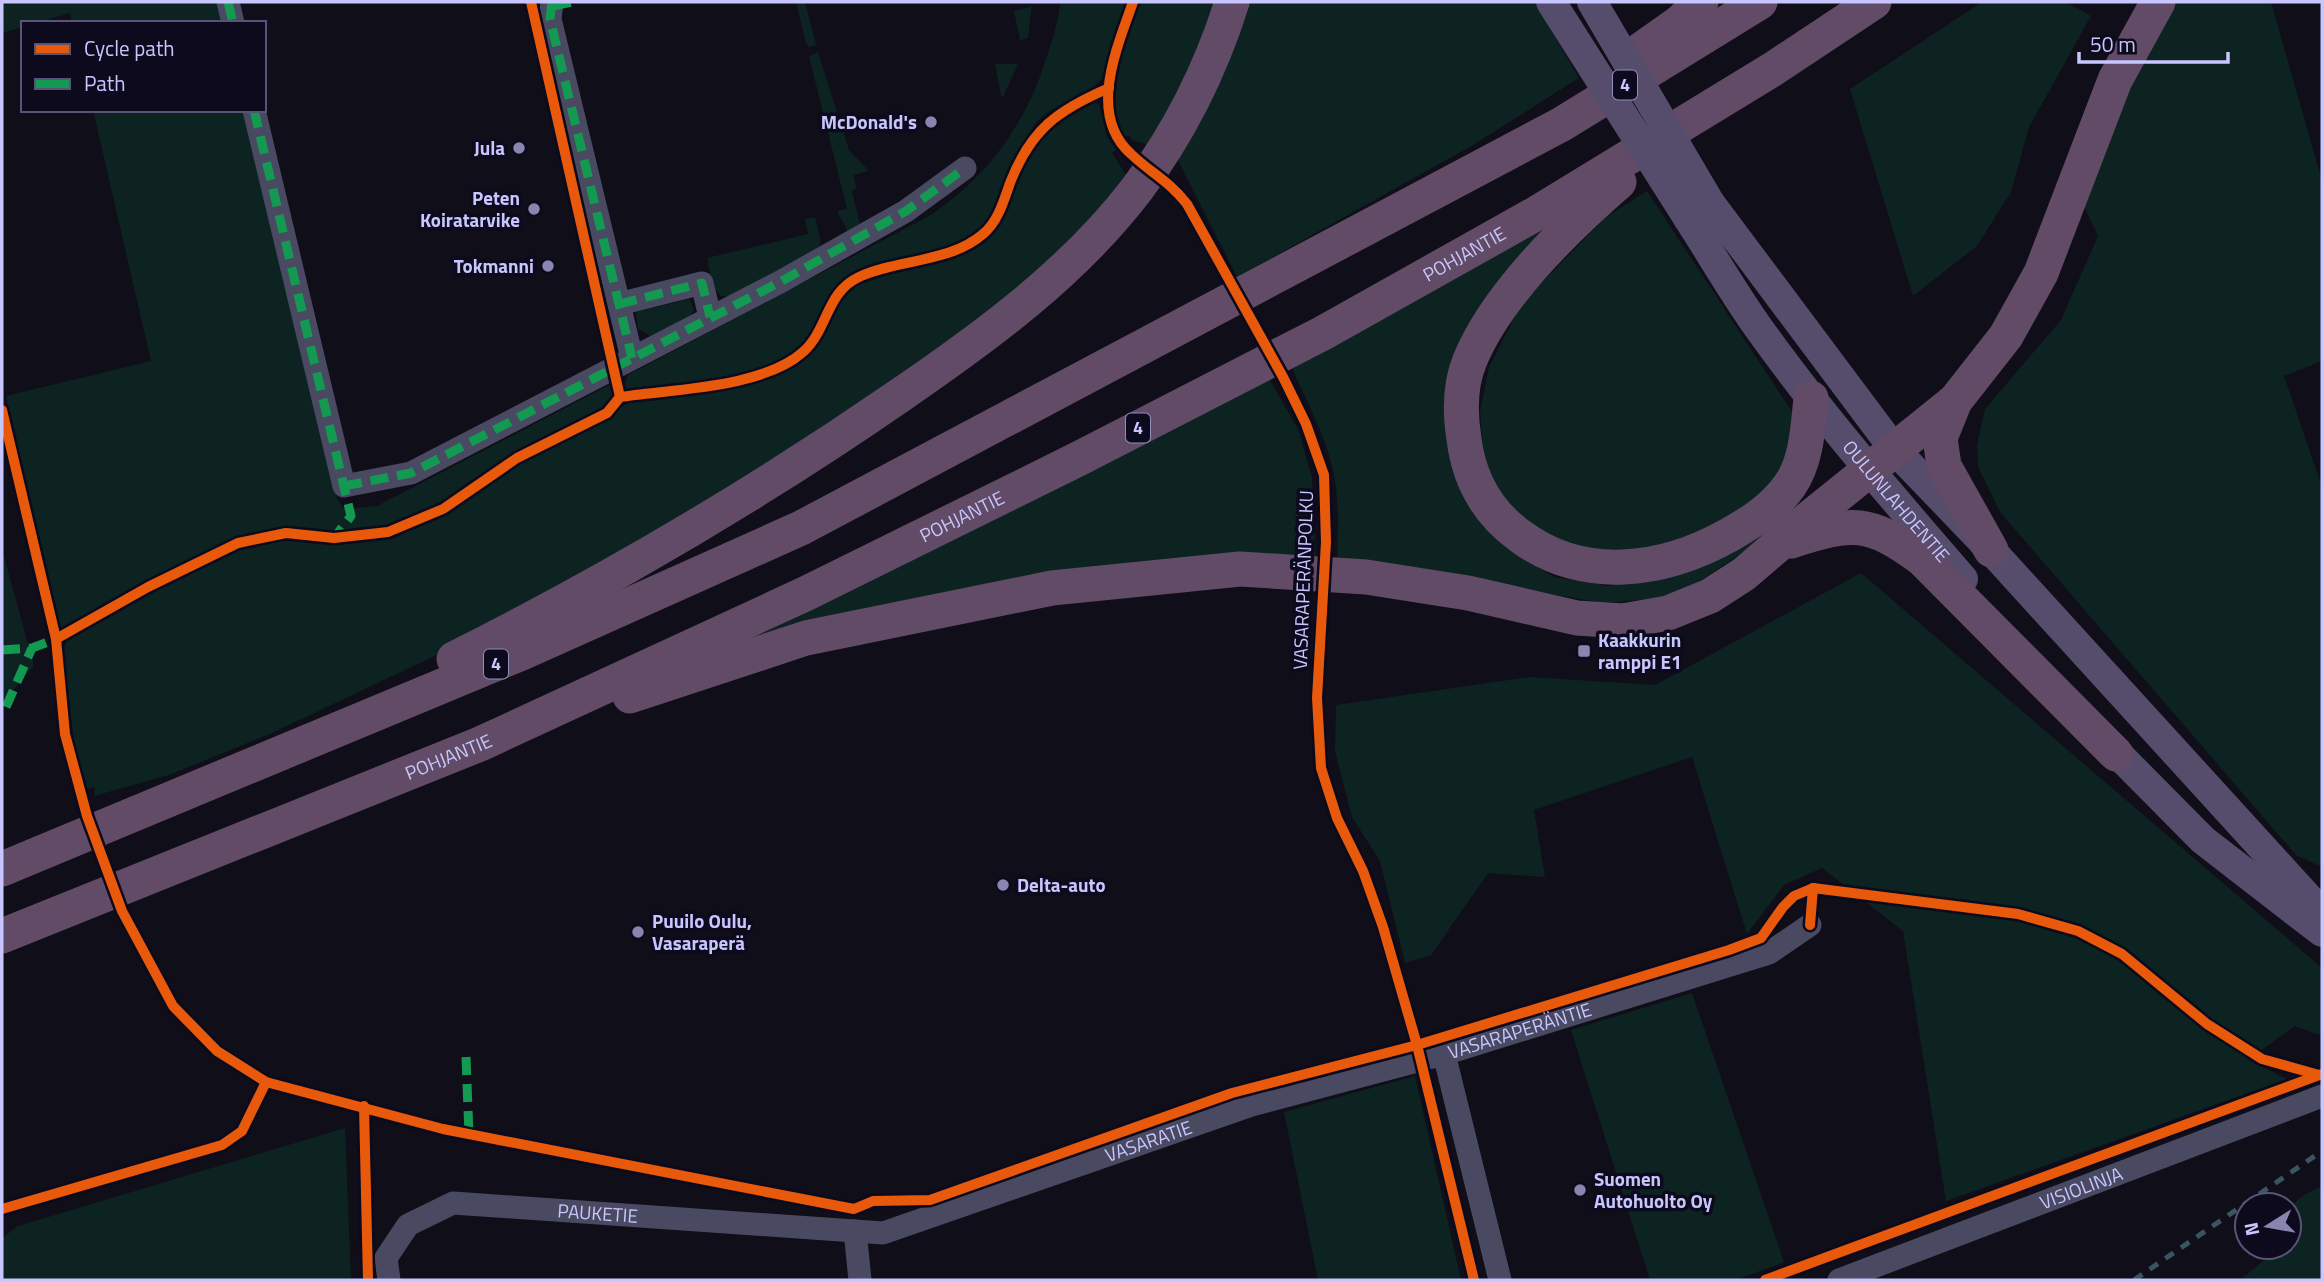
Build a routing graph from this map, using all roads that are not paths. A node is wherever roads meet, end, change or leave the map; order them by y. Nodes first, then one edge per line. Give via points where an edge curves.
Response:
1 (228, 2) edge
2 (1232, 2) edge
3 (1550, 2) edge
4 (1592, 2) edge
5 (1701, 2) edge
6 (1760, 2) edge
7 (1874, 2) edge
8 (2158, 2) edge
9 (559, 3) edge
10 (233, 21) edge
11 (1773, 69) junction
12 (254, 112) edge
13 (1486, 162) junction
14 (965, 168) dead end
15 (1699, 211) junction
16 (619, 303) junction
17 (710, 317) junction
18 (632, 358) junction
19 (1811, 398) junction
20 (1955, 401) junction
21 (1881, 461) junction
22 (1781, 544) junction
23 (1992, 550) junction
24 (480, 744) junction
25 (2116, 754) junction
26 (188, 792) junction
27 (2, 869) edge
28 (2322, 913) edge
29 (1810, 925) dead end
30 (2322, 932) edge
31 (2, 936) edge
32 (1444, 1054) junction
33 (2322, 1096) edge
34 (855, 1231) junction
35 (389, 1280) edge
36 (860, 1280) edge
37 (1500, 1280) edge
38 (1839, 1280) edge

1 - 10 street
2 - 26 highway via 1202,80 1135,191 1069,265 965,350 796,465 681,535 525,623
3 - 15 main road, OULUNLAHDENTIE, bridge
4 - 15 main road, OULUNLAHDENTIE, bridge
5 - 13 highway via 1680,22
6 - 13 highway, 4 via 1562,124
7 - 11 highway, POHJANTIE / 4
8 - 20 highway via 2115,80 2041,273 2006,336
9 - 16 street via 550,19
11 - 19 highway via 1624,178 1538,261 1470,360 1463,388 1466,461 1497,519 1527,542 1569,563 1637,567 1706,548 1760,517 1791,484 1805,448
11 - 24 highway, POHJANTIE / 4 via 1537,213 1323,333 805,594
12 - 18 street via 344,486 411,473
13 - 26 highway, 4 via 801,528 524,652
14 - 17 street via 906,211
15 - 19 main road, OULUNLAHDENTIE via 1759,329
15 - 21 main road, OULUNLAHDENTIE
16 - 17 street via 702,283
16 - 18 street
17 - 18 street
19 - 21 main road, OULUNLAHDENTIE
20 - 21 highway
20 - 23 highway via 1940,438 1944,466
21 - 22 highway
21 - 23 main road, OULUNLAHDENTIE
21 - 25 main road, OULUNLAHDENTIE
22 - 24 highway via 1710,596 1668,613 1623,621 1577,618 1468,593 1366,577 1240,569 1052,588 806,638
22 - 25 highway via 1836,527 1859,526 1890,536 1922,559
23 - 28 main road, OULUNLAHDENTIE
24 - 31 highway, POHJANTIE / 4
25 - 30 main road, OULUNLAHDENTIE via 2203,840
26 - 27 highway, 4
29 - 32 street, VASARAPERÄNTIE via 1769,953
32 - 34 street, VASARATIE via 1252,1105 883,1233
32 - 37 street, VASARAPERÄNTIE
33 - 38 street, VISIOLINJA
34 - 35 street, PAUKETIE via 453,1203 408,1225 387,1258
34 - 36 street

